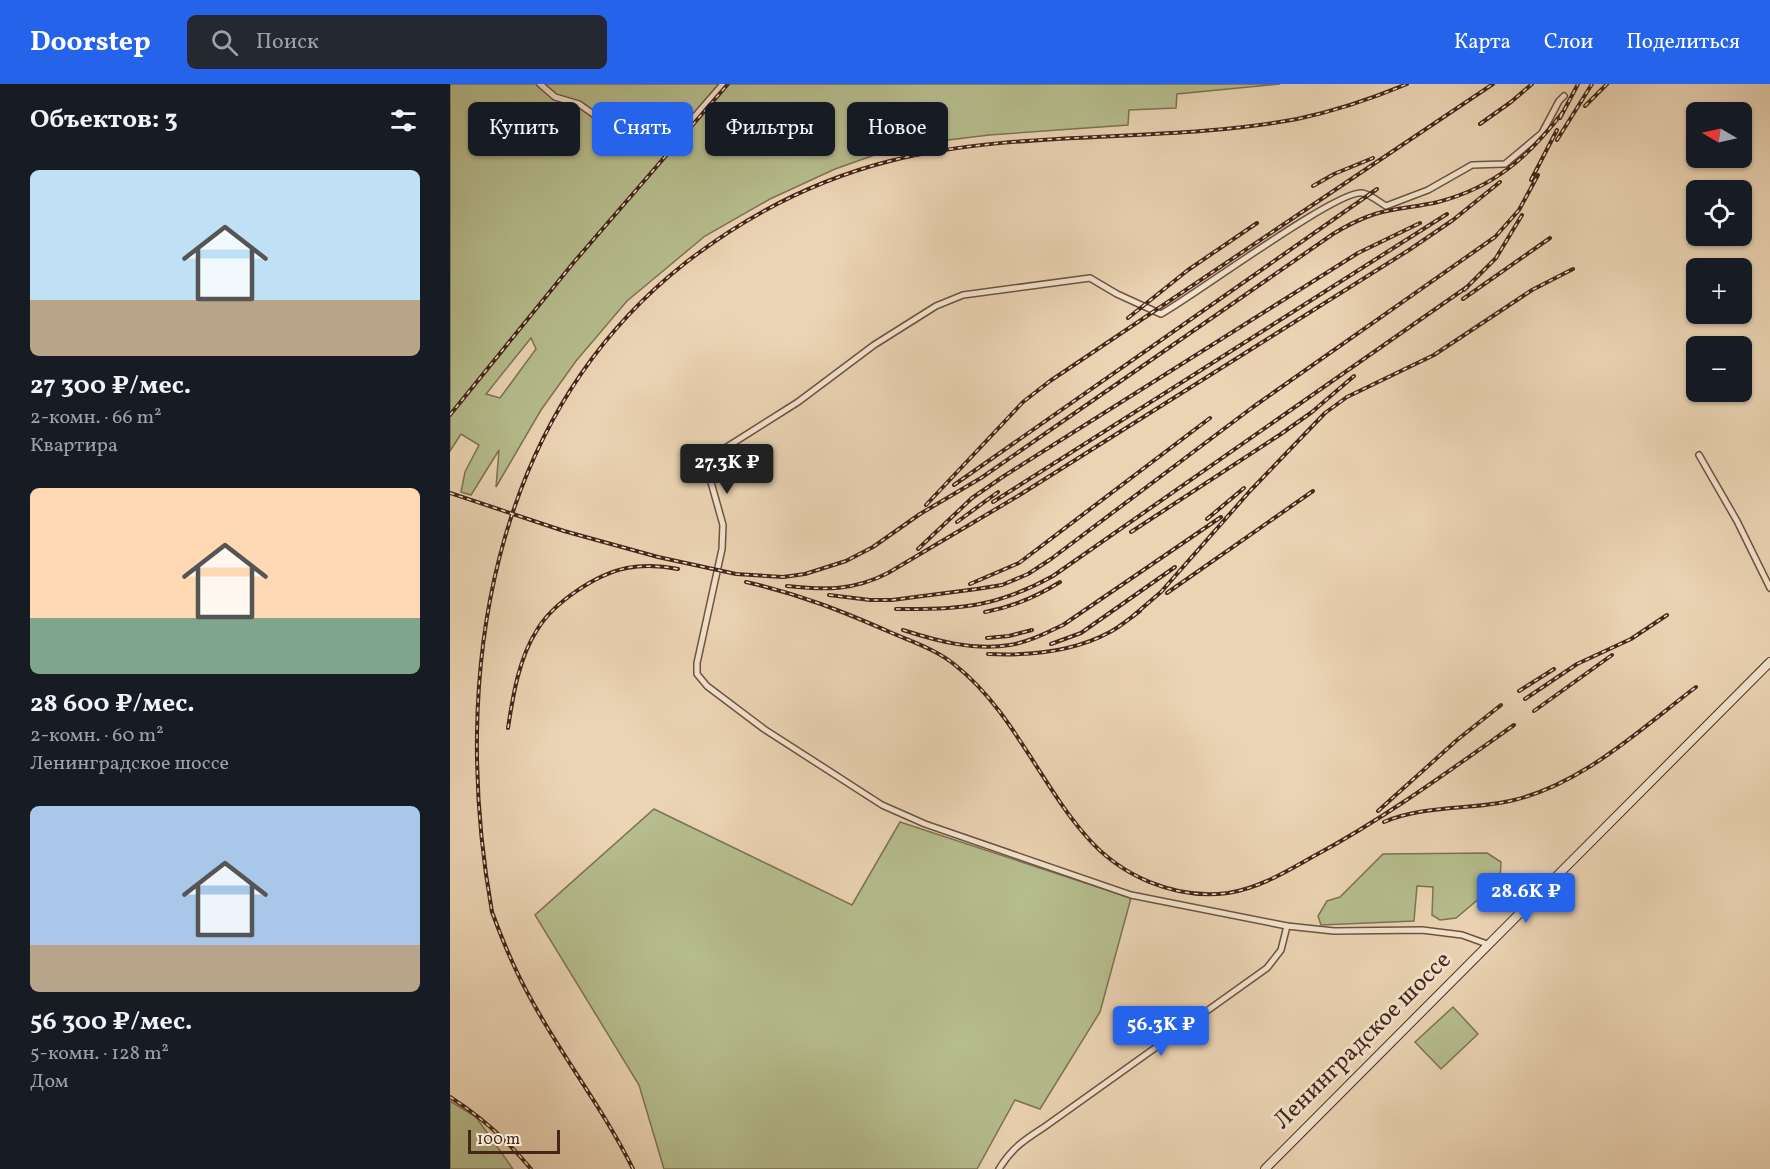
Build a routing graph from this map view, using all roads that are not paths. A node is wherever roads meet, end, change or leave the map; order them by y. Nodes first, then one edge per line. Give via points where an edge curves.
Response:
1 (540, 84) edge
2 (723, 84) edge
3 (1564, 96) dead end
4 (1699, 455) dead end
5 (1770, 588) edge
6 (1770, 662) edge
7 (1287, 926) junction
8 (1487, 944) junction
9 (999, 1169) edge
10 (1265, 1169) edge

1 - 2 street via 555,97 579,104 645,151 664,152
3 - 7 street via 1542,133 1505,164 1472,165 1428,190 1386,206 1362,193 1349,194 1161,314 1090,278 963,295 936,306 711,457 707,468 723,525 722,549 697,663 697,674 707,686 764,729 882,805 915,820 1131,895
4 - 5 street
6 - 8 main road, Ленинградское шоссе
7 - 8 street via 1334,931 1422,930 1462,935
7 - 9 street via 1281,950 1267,968 1020,1143
8 - 10 main road, Ленинградское шоссе

